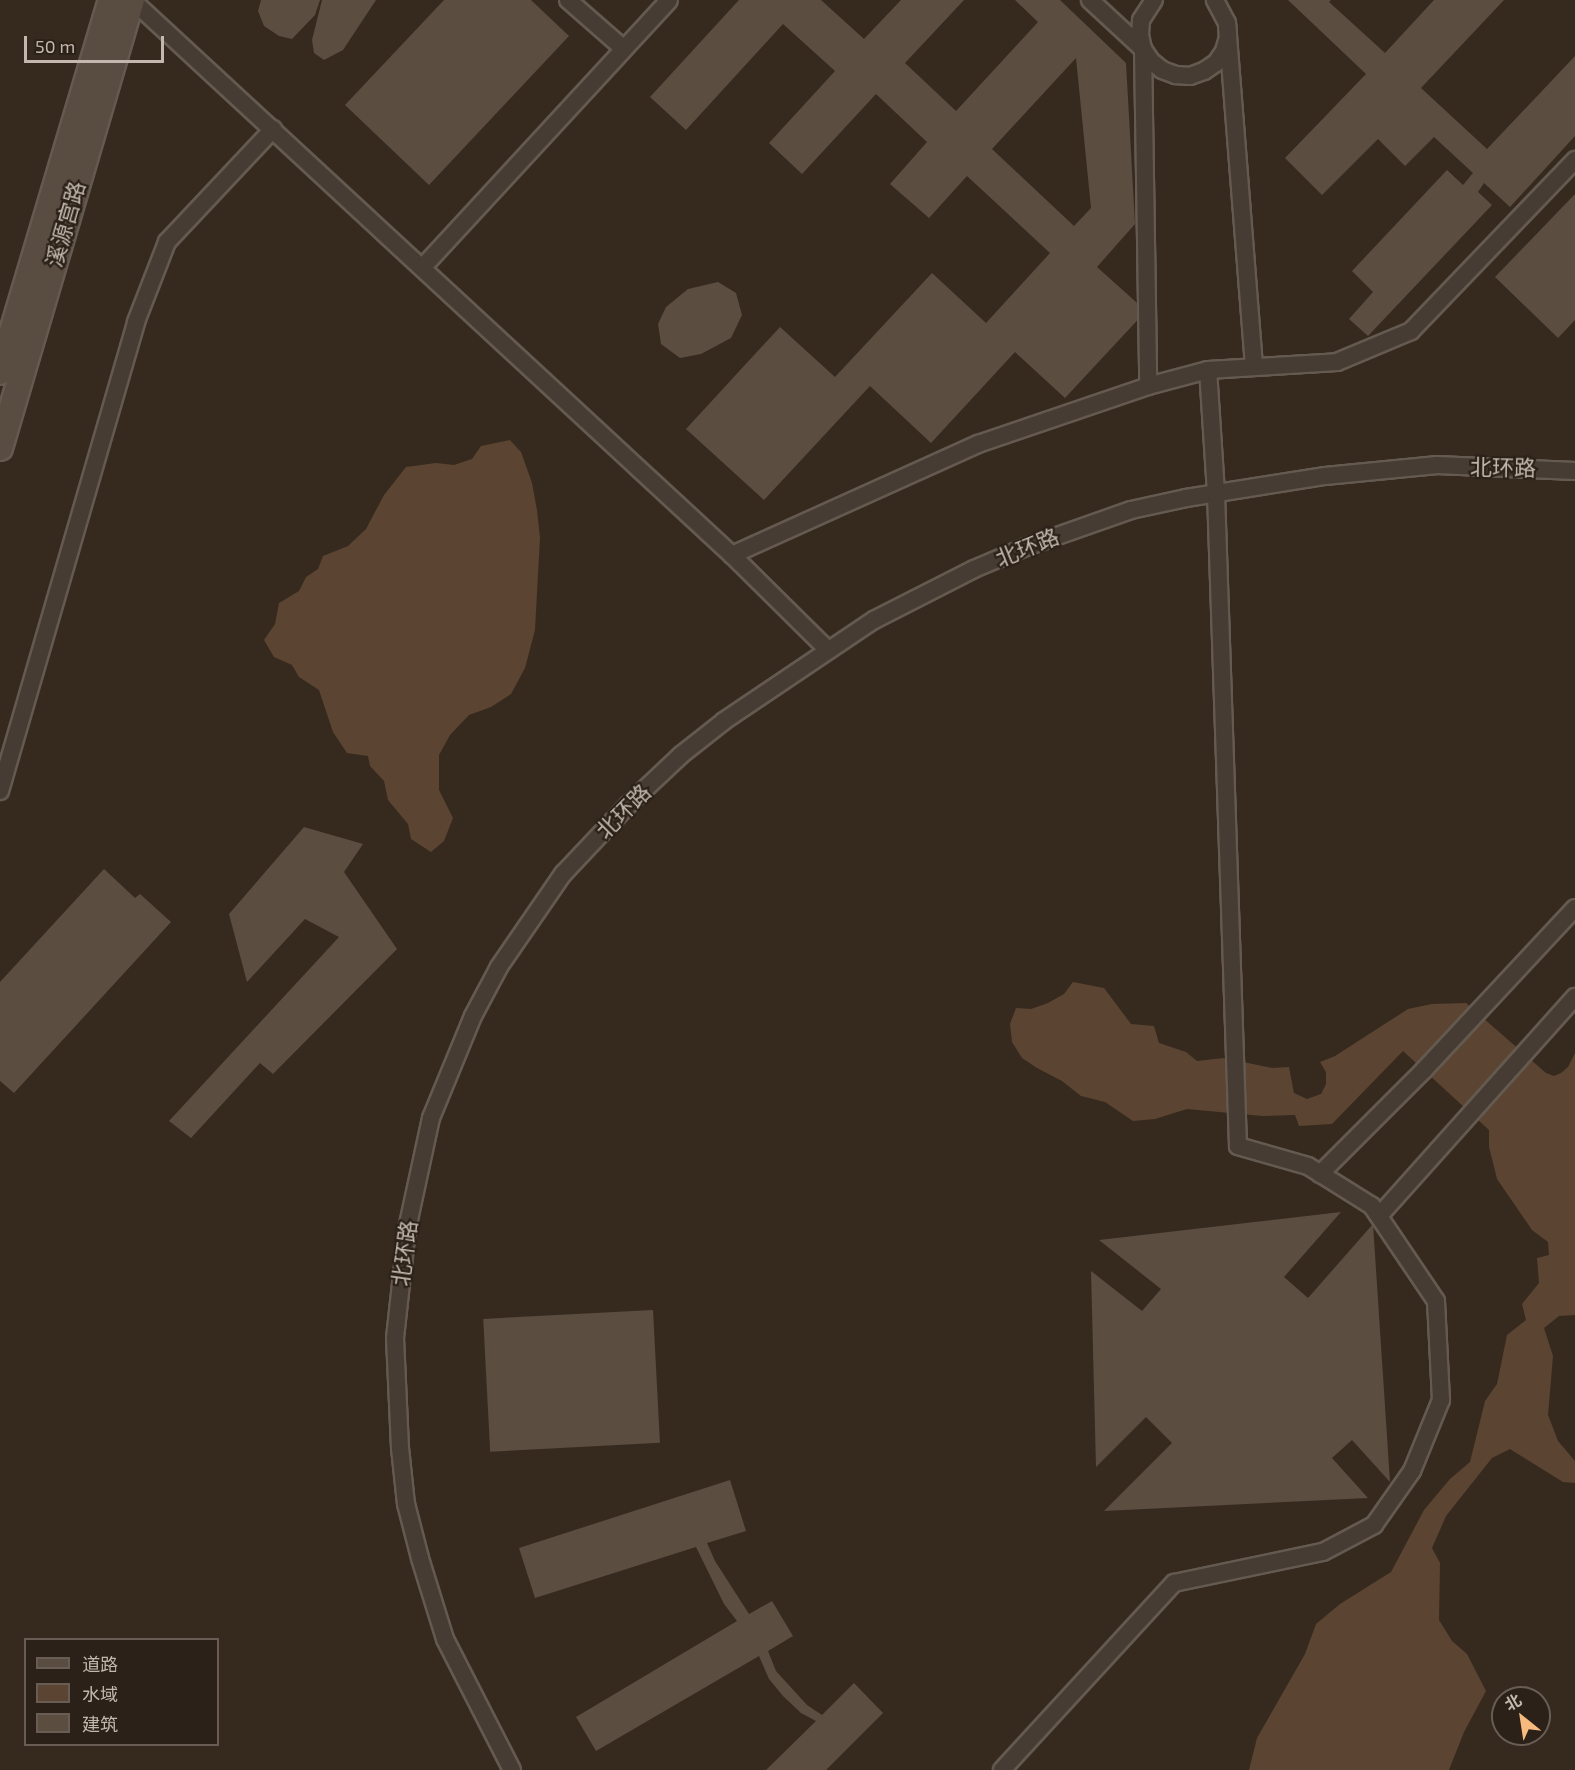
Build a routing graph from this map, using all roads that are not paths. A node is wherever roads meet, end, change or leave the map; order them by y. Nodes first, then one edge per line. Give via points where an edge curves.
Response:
1 (111, 0) edge
2 (132, 0) edge
3 (568, 0) edge
4 (669, 0) edge
5 (1090, 0) edge
6 (1154, 0) edge
7 (1215, 0) edge
8 (1227, 22) junction
9 (624, 49) junction
10 (1143, 49) junction
11 (273, 129) junction
12 (1575, 160) edge
13 (422, 268) junction
14 (1254, 367) junction
15 (1208, 370) junction
16 (0, 372) edge
17 (1148, 386) junction
18 (0, 448) edge
19 (1575, 471) edge
20 (1216, 493) junction
21 (732, 555) junction
22 (827, 650) junction
23 (0, 791) edge
24 (1575, 908) edge
25 (1575, 997) edge
26 (1320, 1174) junction
27 (1378, 1216) junction
28 (512, 1770) edge
29 (1002, 1770) edge

1 - 16 main road, 溪源宫路
2 - 11 street
2 - 18 main road, 溪源宫路
3 - 9 street
4 - 9 street
5 - 10 street
6 - 10 street via 1141,20
7 - 8 street
8 - 10 street via 1228,37 1216,63 1190,76 1162,70
8 - 14 street
9 - 13 street
10 - 17 street
11 - 13 street
11 - 23 street via 167,242 136,322
12 - 14 street via 1412,331 1337,362
13 - 21 street
14 - 15 street
15 - 17 street
15 - 20 street
17 - 21 street via 978,444
19 - 20 street, 北环路 via 1437,465 1381,468
20 - 22 street, 北环路 via 1131,510 1026,547 923,594
20 - 26 street via 1238,1146 1308,1166
21 - 22 street
22 - 28 street, 北环路 via 681,755 563,874 499,968 473,1016 431,1118 406,1229 395,1338 395,1393 406,1504 446,1639
24 - 26 street via 1423,1071
25 - 27 street
26 - 27 street via 1372,1206
27 - 29 street via 1436,1301 1441,1400 1412,1471 1374,1525 1323,1552 1174,1583

